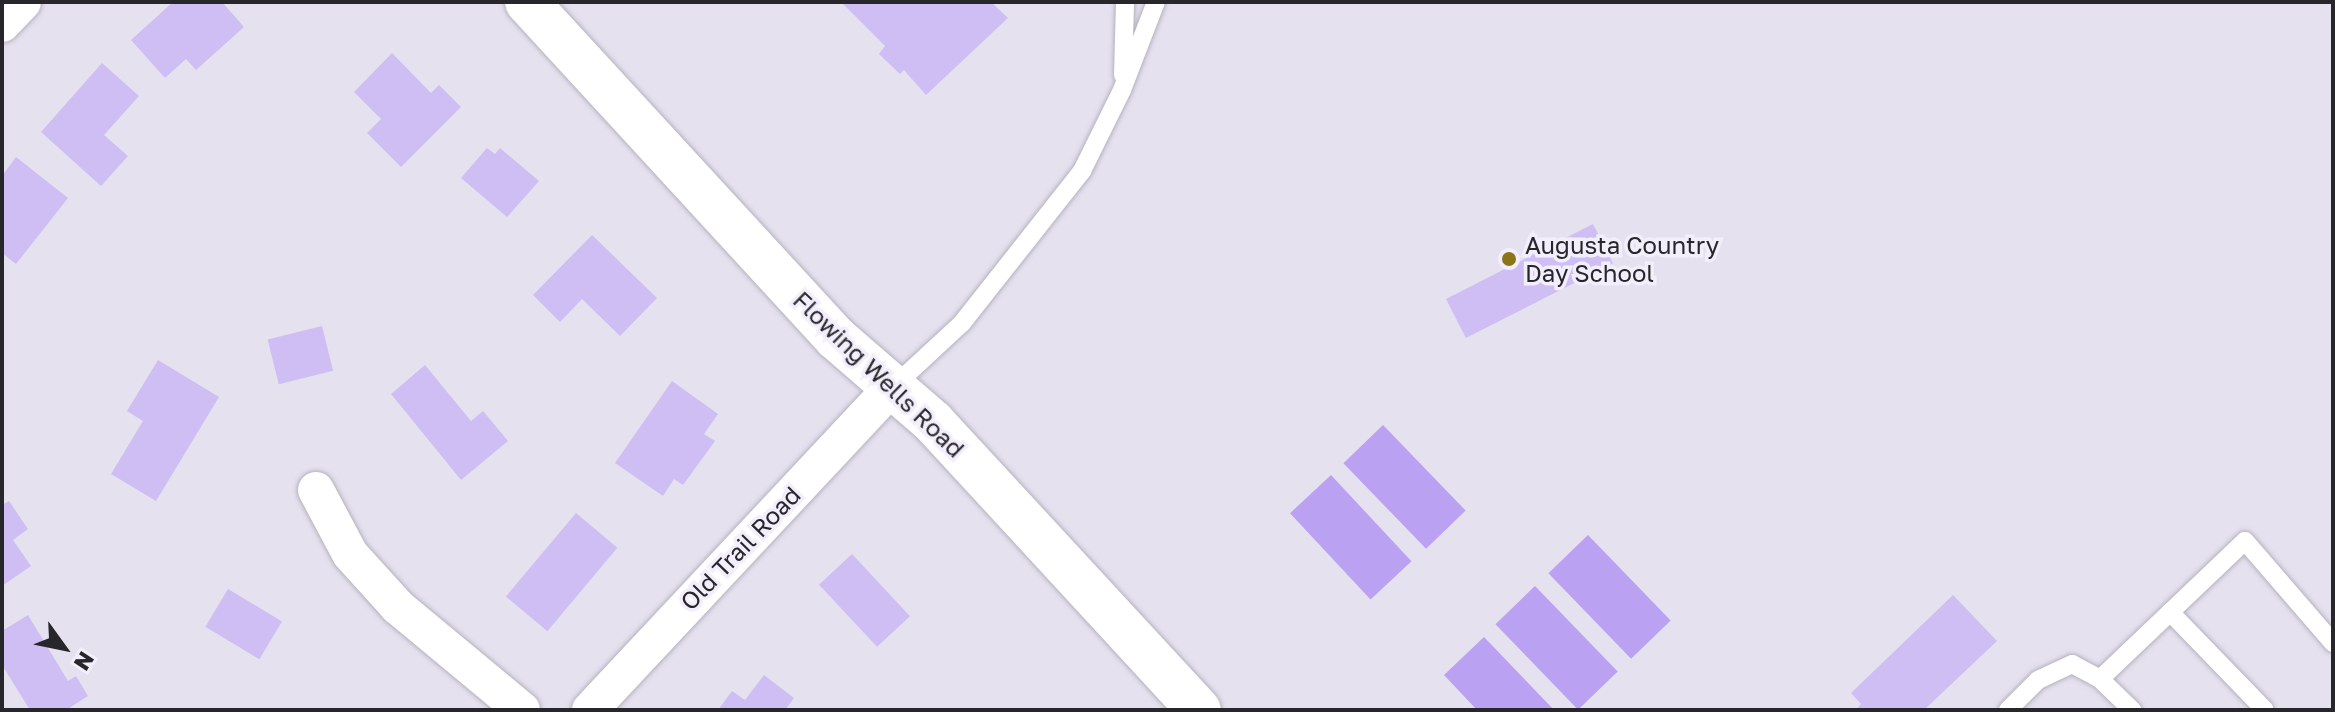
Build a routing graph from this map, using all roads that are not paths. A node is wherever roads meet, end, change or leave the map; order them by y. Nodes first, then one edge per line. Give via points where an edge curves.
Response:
1 (23, 2) edge
2 (527, 2) edge
3 (1125, 2) edge
4 (1156, 2) edge
5 (2, 24) edge
6 (1122, 90) junction
7 (892, 387) junction
8 (316, 490) dead end
9 (2170, 612) junction
10 (2333, 643) edge
11 (2100, 679) junction
12 (522, 710) edge
13 (590, 710) edge
14 (1199, 710) edge
15 (2008, 710) edge
16 (2132, 710) edge
17 (2265, 710) edge

1 - 5 street
2 - 7 main road, Flowing Wells Road via 836,338
3 - 6 lane
4 - 6 lane
6 - 7 lane via 1082,171 1023,251 934,353
7 - 13 street, Old Trail Road
7 - 14 main road, Flowing Wells Road via 933,422
8 - 12 street via 350,554 398,607
9 - 10 lane via 2245,541
9 - 11 lane
9 - 17 lane
11 - 15 lane via 2072,664 2038,680
11 - 16 lane

